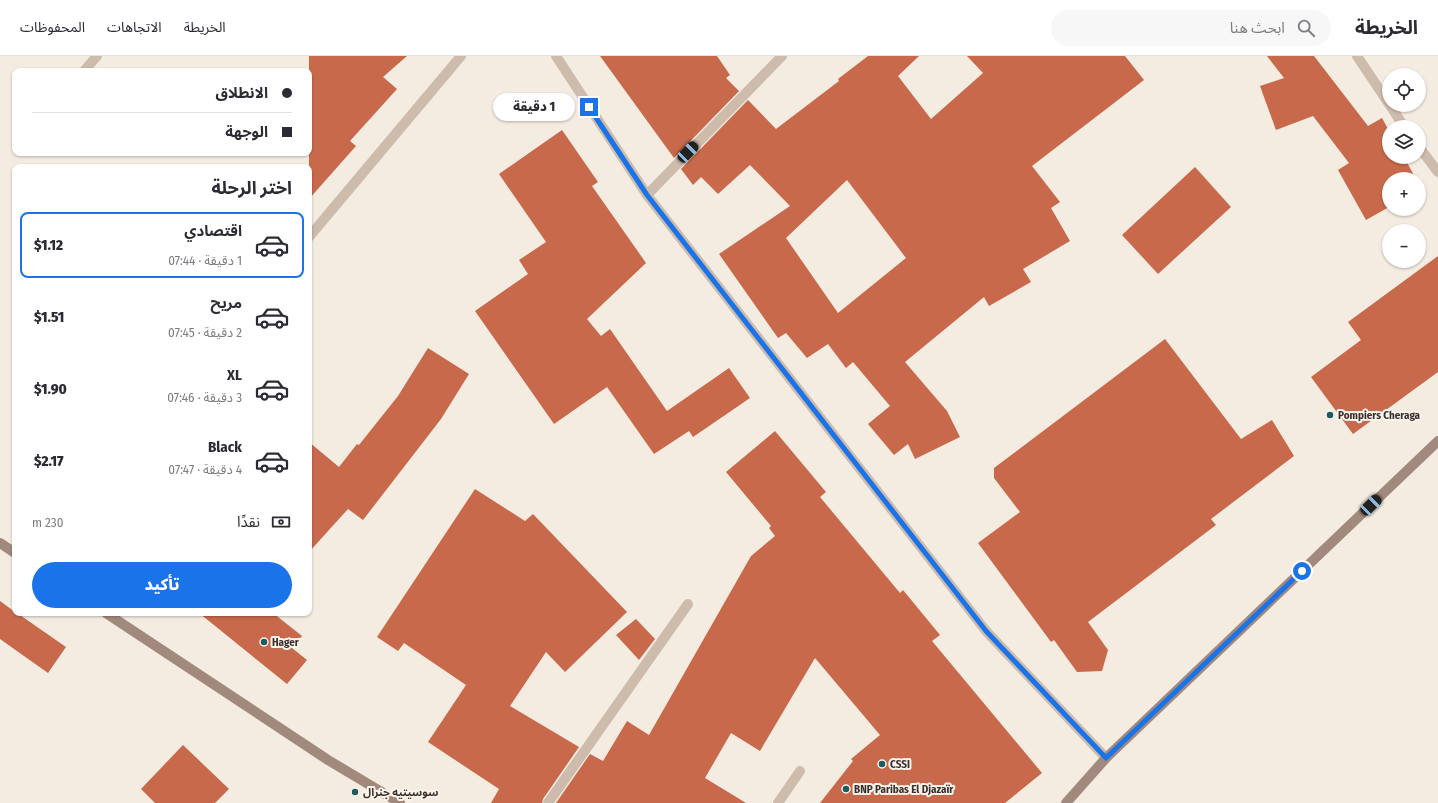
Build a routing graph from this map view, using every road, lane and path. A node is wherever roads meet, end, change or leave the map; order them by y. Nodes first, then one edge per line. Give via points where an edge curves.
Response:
1 (97, 56) edge
2 (461, 56) edge
3 (556, 56) edge
4 (782, 56) edge
5 (1357, 56) edge
6 (87, 68) edge
7 (1382, 94) edge
8 (1426, 156) edge
9 (1438, 172) edge
10 (647, 195) junction
11 (312, 234) edge
12 (1438, 441) edge
13 (0, 543) edge
14 (12, 551) edge
15 (688, 604) dead end
16 (111, 616) edge
17 (1106, 758) junction
18 (800, 771) dead end
19 (400, 803) edge
20 (548, 803) edge
21 (778, 803) edge
22 (1066, 803) edge

1 - 6 street
2 - 11 street
3 - 10 street
4 - 10 street
5 - 7 street
8 - 9 street
10 - 17 street via 986,631
12 - 17 main road
13 - 14 main road
15 - 20 street
16 - 19 main road via 328,760
17 - 22 main road
18 - 21 street

